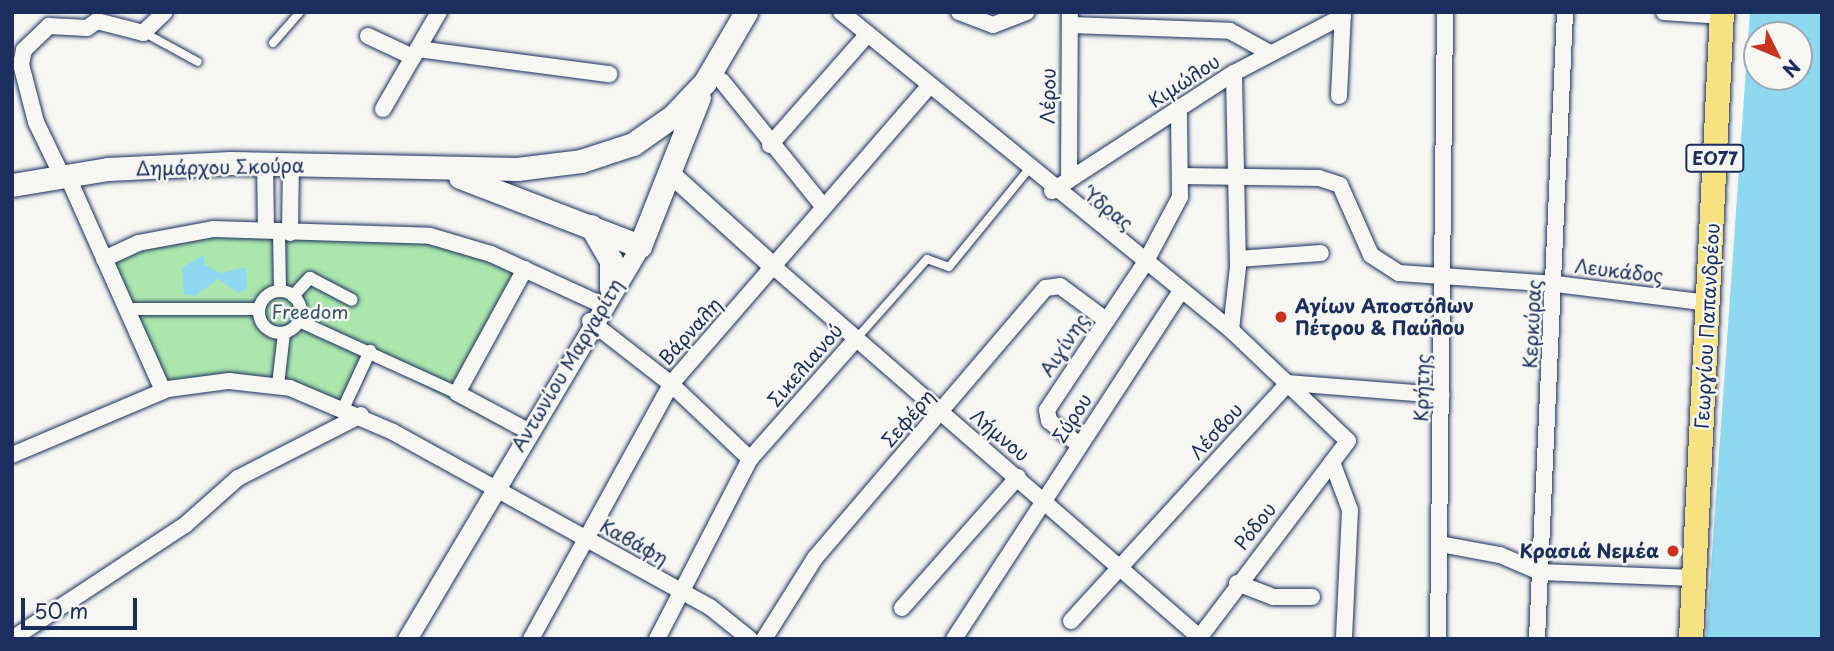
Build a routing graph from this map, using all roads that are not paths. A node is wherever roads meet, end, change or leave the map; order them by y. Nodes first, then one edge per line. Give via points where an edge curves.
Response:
1 (165, 12) edge
2 (300, 12) edge
3 (439, 12) edge
4 (746, 12) edge
5 (841, 12) edge
6 (959, 12) edge
7 (1027, 12) edge
8 (1445, 12) edge
9 (1565, 12) edge
10 (1664, 12) edge
11 (1343, 14) edge
12 (1722, 14) edge
13 (95, 17) edge
14 (1070, 19) edge
15 (145, 33) junction
16 (868, 34) junction
17 (368, 36) dead end
18 (272, 43) dead end
19 (415, 53) junction
20 (1270, 53) junction
21 (198, 62) dead end
22 (1234, 73) junction
23 (609, 74) dead end
24 (713, 82) junction
25 (929, 86) junction
26 (1339, 96) dead end
27 (1179, 108) junction
28 (383, 109) dead end
29 (661, 127) junction
30 (683, 137) junction
31 (770, 145) junction
32 (563, 163) junction
33 (265, 164) junction
34 (291, 164) junction
35 (429, 169) junction
36 (1028, 170) junction
37 (671, 174) junction
38 (64, 175) junction
39 (1180, 176) junction
40 (1236, 176) junction
41 (1069, 180) junction
42 (12, 186) edge
43 (1052, 191) junction
44 (823, 206) junction
45 (554, 208) junction
46 (591, 226) junction
47 (278, 231) junction
48 (640, 246) junction
49 (1321, 253) dead end
50 (1238, 258) junction
51 (104, 259) junction
52 (1145, 263) junction
53 (774, 267) junction
54 (525, 269) junction
55 (1444, 278) junction
56 (1556, 284) junction
57 (280, 291) junction
58 (1181, 291) junction
59 (293, 296) junction
60 (352, 300) dead end
61 (1708, 303) junction
62 (600, 305) junction
63 (126, 309) junction
64 (259, 309) junction
65 (1106, 320) junction
66 (299, 321) junction
67 (1231, 330) junction
68 (284, 333) junction
69 (856, 339) junction
70 (370, 351) junction
71 (1288, 383) junction
72 (670, 384) junction
73 (278, 385) junction
74 (163, 391) junction
75 (457, 393) junction
76 (1442, 394) junction
77 (344, 407) junction
78 (941, 412) junction
79 (361, 415) junction
80 (526, 430) junction
81 (1348, 441) joint
82 (1079, 445) junction
83 (12, 455) edge
84 (750, 459) junction
85 (1332, 462) junction
86 (1018, 477) junction
87 (493, 490) junction
88 (1044, 499) junction
89 (586, 540) junction
90 (1440, 544) junction
91 (1120, 567) junction
92 (1540, 572) junction
93 (1695, 578) junction
94 (1237, 583) junction
95 (682, 593) junction
96 (1312, 597) dead end
97 (902, 608) dead end
98 (1071, 621) dead end
99 (1198, 637) edge
100 (12, 639) edge
101 (407, 639) edge
102 (531, 639) edge
103 (657, 639) edge
104 (750, 639) edge
105 (764, 639) edge
106 (954, 639) edge
107 (1344, 639) edge
108 (1438, 639) edge
109 (1537, 639) edge
110 (1691, 639) edge

1 - 15 street
2 - 18 lane
3 - 19 street
4 - 24 main road
5 - 16 street, Ύδρας
6 - 7 street via 993,25
8 - 55 street, Κρήτης
9 - 56 street, Κερκύρας
10 - 12 street
11 - 20 street, Κιμώλου
11 - 26 street
12 - 61 main road, Γεωργίου Παπανδρέου / ΕΟ77
13 - 15 street
13 - 38 street via 87,28 49,26 24,50 21,64 36,122
14 - 20 street via 1230,31
14 - 41 street, Λέρου
15 - 21 lane
16 - 25 street, Ύδρας
16 - 31 street
17 - 19 street
19 - 23 street
19 - 28 street
20 - 22 street, Κιμώλου
22 - 27 street, Κιμώλου
22 - 40 street
24 - 29 main road
24 - 30 main road, Αντωνίου Μαργαρίτη
24 - 31 street
25 - 36 street, Ύδρας
25 - 44 street, Βάρναλη
27 - 39 street, Αιγίνης
27 - 41 street, Κιμώλου
29 - 30 main road
29 - 32 main road via 606,154
30 - 37 main road, Αντωνίου Μαργαρίτη
31 - 44 street
32 - 35 main road
32 - 45 main road via 543,186
33 - 34 main road, Δημάρχου Σκούρα
33 - 38 main road, Δημάρχου Σκούρα
33 - 47 street
34 - 35 main road, Δημάρχου Σκούρα
34 - 47 street
35 - 45 main road
36 - 43 street, Ύδρας
36 - 69 lane, Σικελιανού via 949,267 927,259
37 - 48 main road, Αντωνίου Μαργαρίτη
37 - 53 street
38 - 42 main road, Δημάρχου Σκούρα
38 - 51 street
39 - 40 street
39 - 52 street, Αιγίνης via 1180,197
40 - 50 street
40 - 55 street, Λευκάδος via 1319,178 1340,185 1371,256 1399,273
41 - 43 street, Κιμώλου
43 - 52 street, Ύδρας
44 - 53 street, Βάρναλη
45 - 46 main road
46 - 48 main road
46 - 62 main road via 611,260
47 - 51 street via 177,234
47 - 54 street via 430,236
47 - 57 street
48 - 62 street, Αντωνίου Μαργαρίτη
49 - 50 street
50 - 67 street
51 - 63 street
52 - 58 street, Ύδρας
52 - 65 street, Αιγίνης
53 - 69 street, Λήμνου
53 - 72 street, Βάρναλη
54 - 62 street
54 - 75 street
55 - 56 street, Λευκάδος
55 - 76 street, Κρήτης
56 - 61 street, Λευκάδος
56 - 92 street, Κερκύρας
57 - 59 street
57 - 64 street
58 - 67 street, Ύδρας
58 - 82 street, Σύρου
59 - 60 street via 310,278
59 - 66 street
61 - 93 main road, Γεωργίου Παπανδρέου / ΕΟ77
62 - 72 street
62 - 80 street, Αντωνίου Μαργαρίτη
63 - 64 street
63 - 74 street
64 - 68 street via 265,327
65 - 78 street, Σεφέρη via 1060,286 1049,285
65 - 82 street, Αιγίνης via 1047,410 1049,421
66 - 68 street
66 - 70 street
67 - 71 street, Ύδρας
68 - 73 street
69 - 78 street, Λήμνου
69 - 84 street, Σικελιανού
70 - 75 street via 420,371
70 - 77 street
71 - 76 street
71 - 81 street, Ύδρας
71 - 91 street, Λέσβου
72 - 84 street
72 - 89 street, Βάρναλη
73 - 74 street, Καβάφη via 229,381
73 - 77 street, Καβάφη
74 - 83 street, Καβάφη
75 - 80 street
76 - 90 street, Κρήτης
77 - 79 street, Καβάφη
78 - 86 street, Λήμνου
78 - 105 street, Σεφέρη via 815,558
79 - 87 street, Καβάφη
79 - 100 street via 238,478 185,525
80 - 87 street, Αντωνίου Μαργαρίτη
81 - 85 street, Ρόδου
82 - 88 street, Σύρου
84 - 95 street, Σικελιανού
85 - 94 street, Ρόδου
85 - 107 street via 1350,510
86 - 88 street, Λήμνου
86 - 97 street
87 - 89 street, Καβάφη
87 - 101 street, Αντωνίου Μαργαρίτη
88 - 91 street, Λήμνου
88 - 106 street, Σύρου
89 - 95 street, Καβάφη
89 - 102 street, Βάρναλη
90 - 92 street via 1500,555
90 - 108 street, Κρήτης
91 - 98 street, Λέσβου
91 - 99 street, Λήμνου
92 - 93 street
92 - 109 street, Κερκύρας
93 - 110 main road, Γεωργίου Παπανδρέου / ΕΟ77
94 - 96 street via 1273,597
94 - 99 street, Ρόδου
95 - 103 street, Σικελιανού
95 - 104 street, Καβάφη

